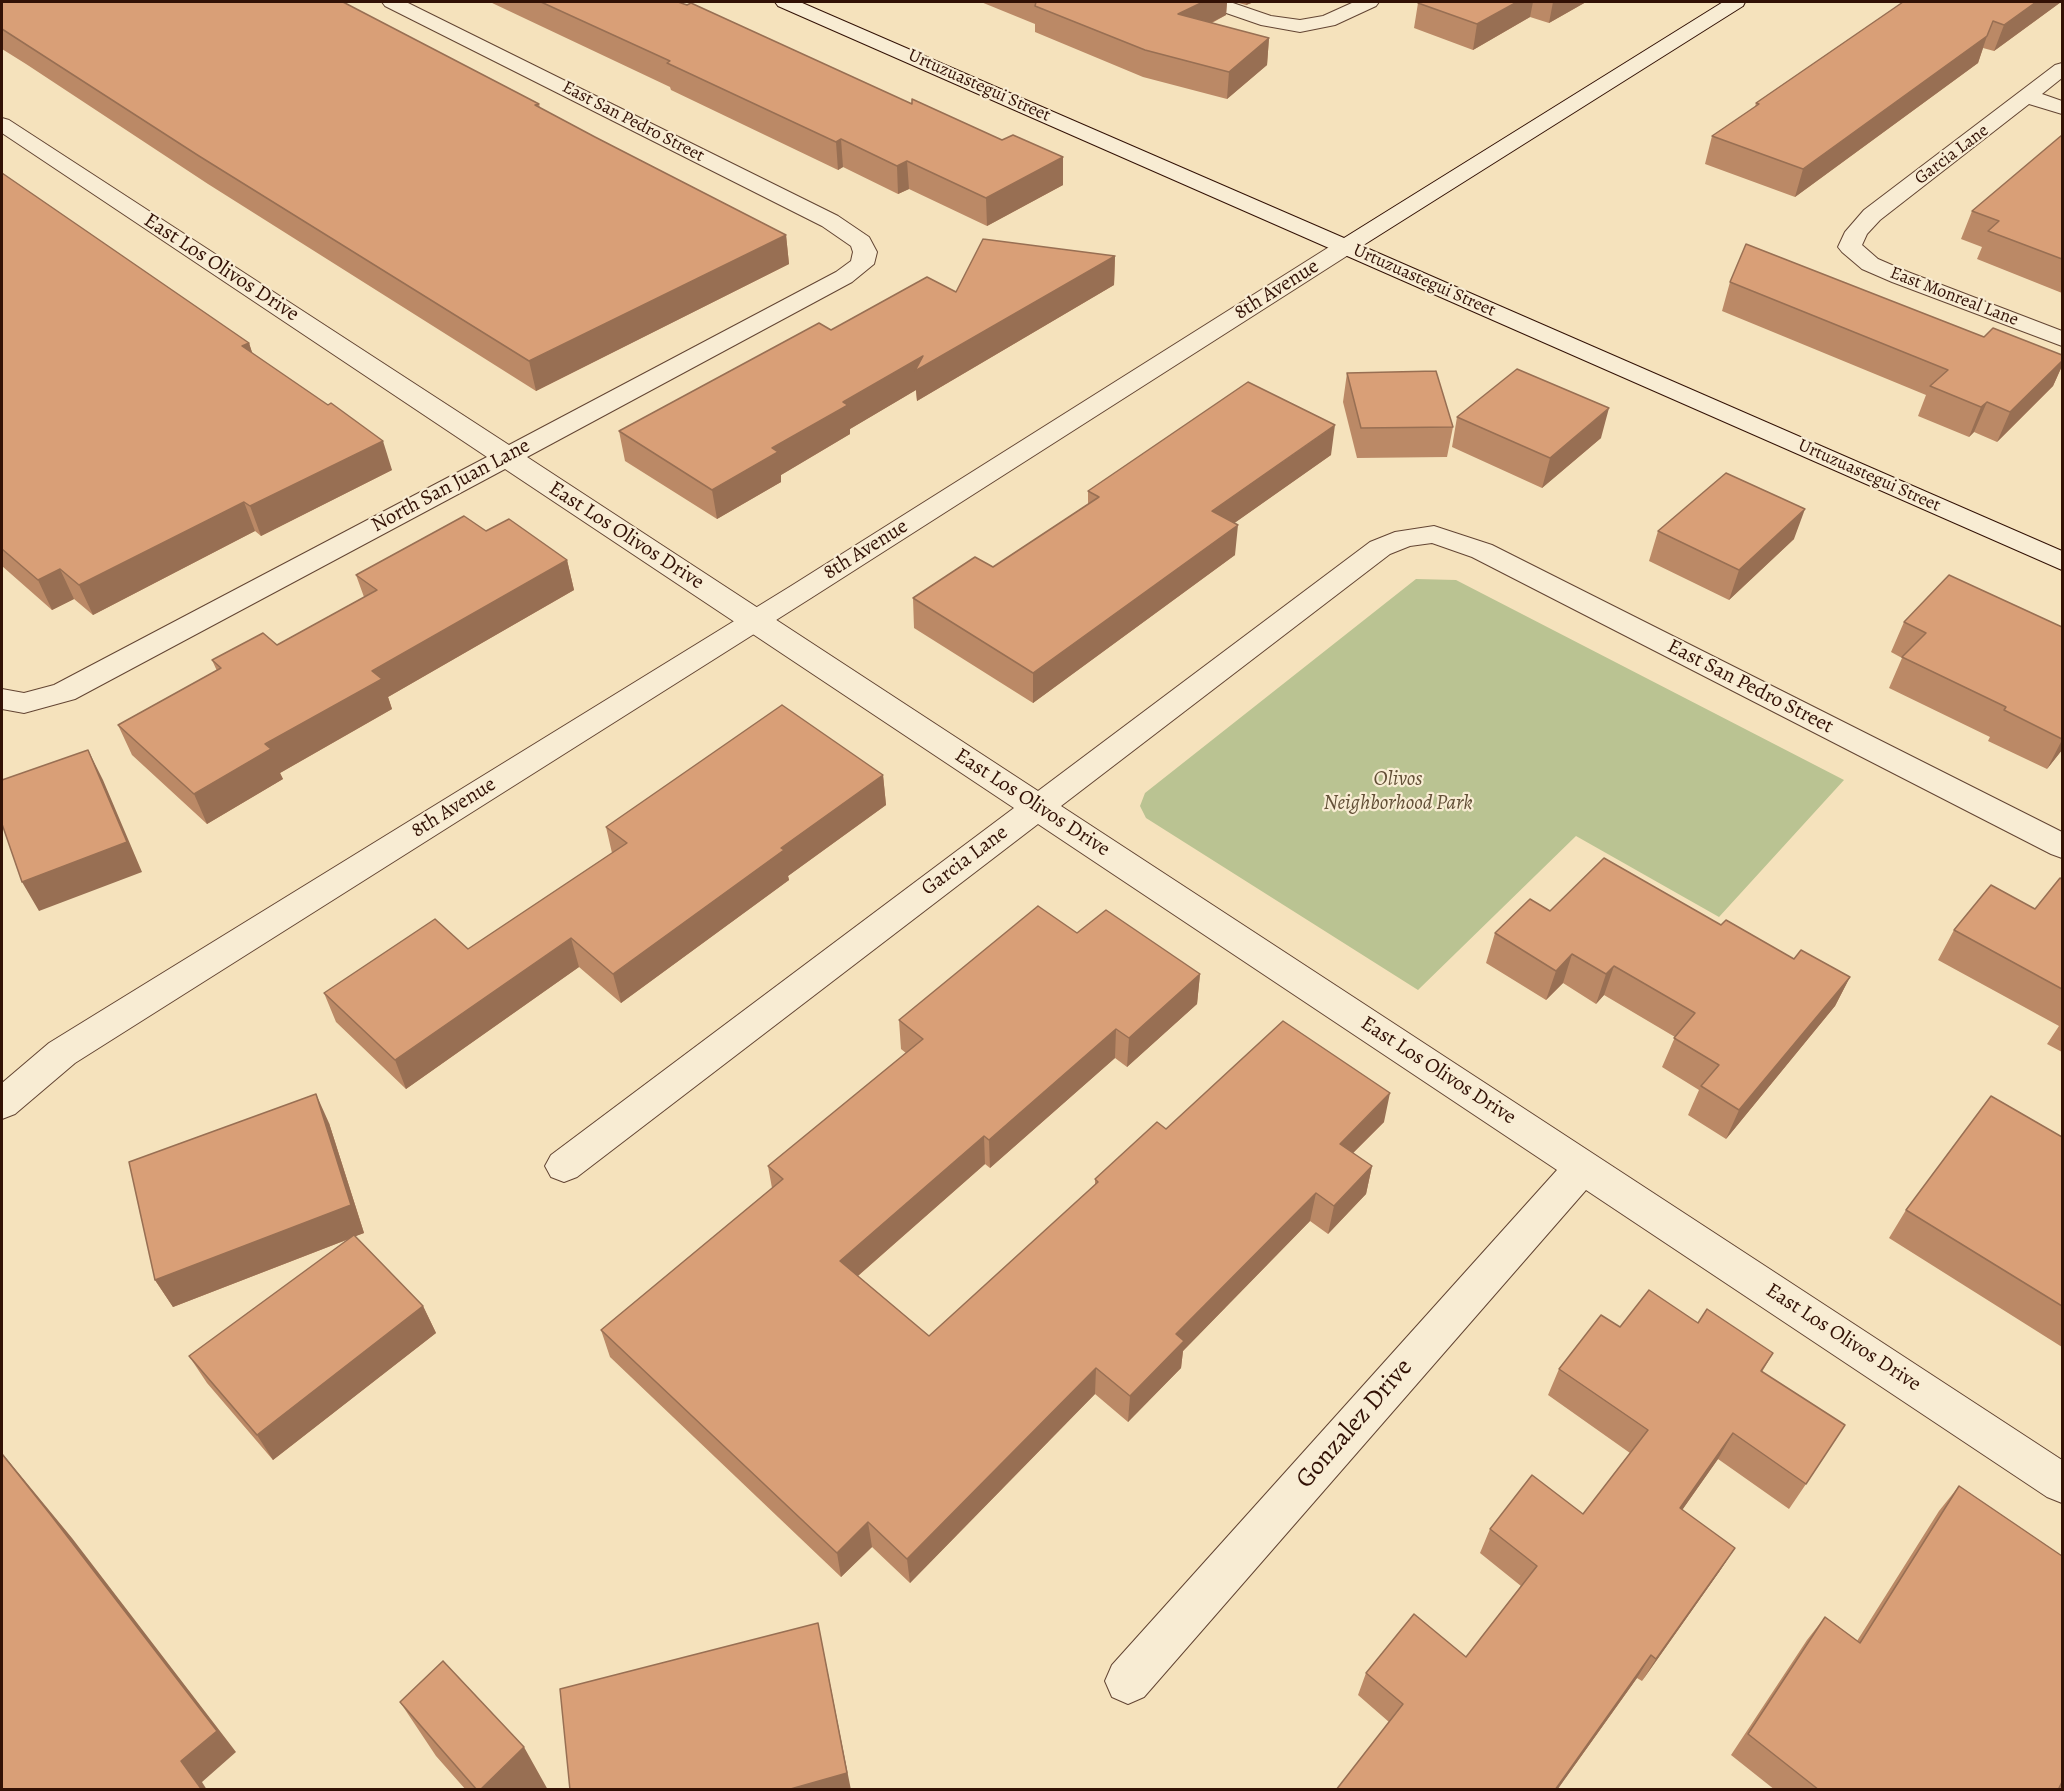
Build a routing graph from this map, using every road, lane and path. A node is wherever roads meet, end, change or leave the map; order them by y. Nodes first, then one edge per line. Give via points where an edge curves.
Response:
1 (392, 2) edge
2 (785, 2) edge
3 (1213, 2) edge
4 (1369, 2) edge
5 (1736, 2) edge
6 (2062, 69) edge
7 (2029, 97) junction
8 (2062, 108) edge
9 (2, 124) edge
10 (1346, 247) junction
11 (1850, 247) joint
12 (865, 252) joint
13 (2062, 339) edge
14 (506, 456) junction
15 (1434, 534) joint
16 (2062, 561) edge
17 (754, 620) junction
18 (13, 701) edge
19 (1037, 806) junction
20 (2062, 846) edge
21 (2, 1104) edge
22 (564, 1166) dead end
23 (1583, 1167) junction
24 (2062, 1483) edge
25 (1128, 1681) dead end

1 - 12 street, East San Pedro Street via 830,221 861,242
2 - 10 street, Urtuzuastegui Street
3 - 4 street via 1268,21 1300,26 1328,21
5 - 10 street, 8th Avenue
6 - 7 street, Garcia Lane
7 - 8 street
7 - 11 street, Garcia Lane via 1872,215 1856,232
9 - 14 street, East Los Olivos Drive
10 - 16 street, Urtuzuastegui Street
10 - 17 street, 8th Avenue
11 - 13 street, East Monreal Lane via 1870,264
12 - 14 street, North San Juan Lane via 862,264 844,277
14 - 17 street, East Los Olivos Drive
14 - 18 street, North San Juan Lane via 64,692
15 - 19 street, Garcia Lane via 1405,538 1380,548
15 - 20 street, East San Pedro Street via 1482,551
17 - 19 street, East Los Olivos Drive
17 - 21 street, 8th Avenue via 62,1053
19 - 22 street, Garcia Lane
19 - 23 street, East Los Olivos Drive
23 - 24 street, East Los Olivos Drive
23 - 25 street, Gonzalez Drive

